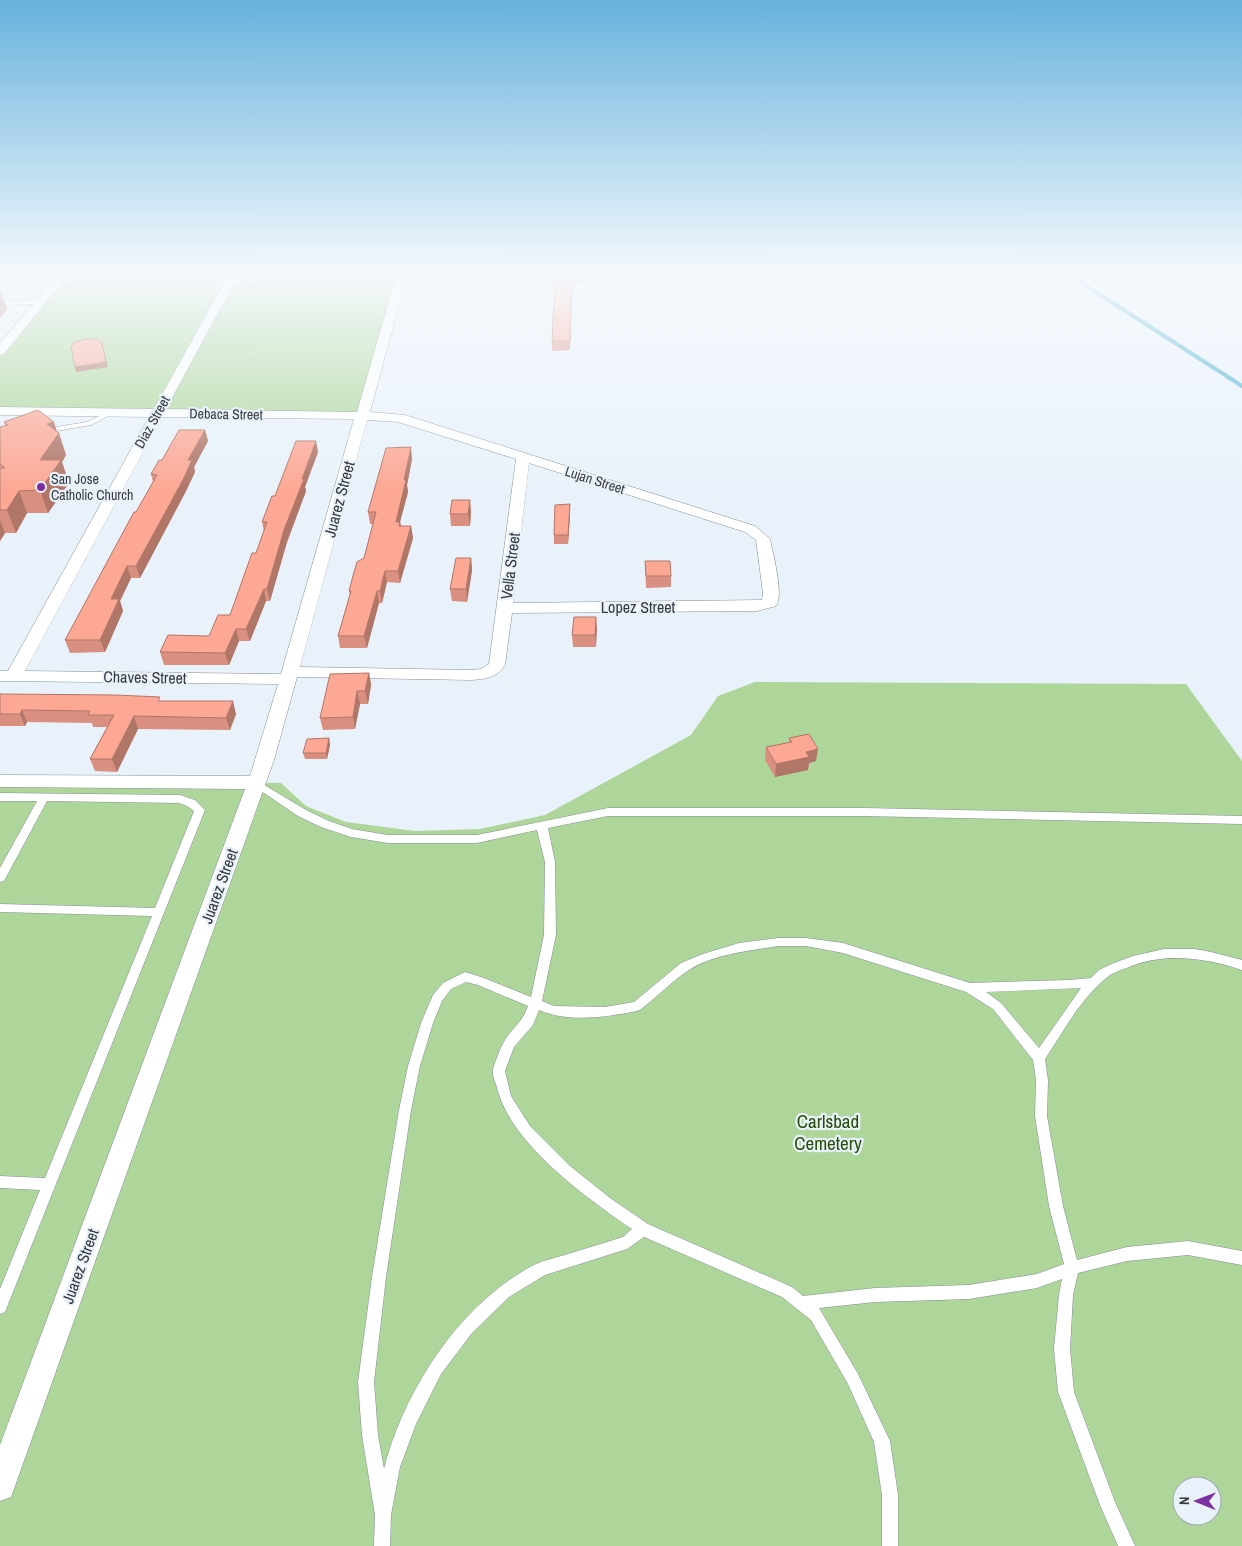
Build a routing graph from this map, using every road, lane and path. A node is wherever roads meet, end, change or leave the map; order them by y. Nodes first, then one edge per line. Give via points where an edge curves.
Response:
1 (194, 346) edge
2 (382, 346) edge
3 (110, 413) junction
4 (156, 413) junction
5 (7, 415) edge
6 (362, 416) junction
7 (56, 429) edge
8 (523, 458) junction
9 (770, 603) joint
10 (506, 608) junction
11 (490, 672) joint
12 (290, 675) junction
13 (7, 676) edge
14 (0, 781) edge
15 (256, 783) junction
16 (0, 797) edge
17 (44, 798) junction
18 (1242, 820) edge
19 (542, 826) junction
20 (0, 878) edge
21 (0, 908) edge
22 (159, 912) junction
23 (1242, 965) edge
24 (1095, 982) junction
25 (970, 988) junction
26 (534, 1005) junction
27 (1039, 1058) junction
28 (0, 1182) edge
29 (50, 1184) junction
30 (643, 1229) junction
31 (1242, 1258) edge
32 (1072, 1268) junction
33 (802, 1303) junction
34 (0, 1307) edge
35 (0, 1486) edge
36 (383, 1516) junction
37 (382, 1546) edge
38 (890, 1546) edge
39 (1127, 1546) edge

1 - 4 street, Diaz Street
2 - 6 street, Juarez Street
3 - 4 street, Debaca Street
3 - 5 street, Debaca Street
3 - 7 lane via 89,424
4 - 6 street, Debaca Street
4 - 13 street, Diaz Street
6 - 8 street, Lujan Street via 400,418
6 - 12 street, Juarez Street
8 - 9 street, Lujan Street via 750,529 762,540
8 - 10 street, Vella Street
9 - 10 street, Lopez Street via 757,606
10 - 11 street, Vella Street via 497,664
11 - 12 street, Chaves Street via 472,675
12 - 13 street, Chaves Street
12 - 15 street, Juarez Street
14 - 15 street
15 - 19 lane via 302,814 351,833 370,836 477,839
15 - 35 street, Juarez Street
16 - 17 lane
17 - 20 lane
17 - 22 lane via 180,799 200,810
18 - 19 lane via 864,812 608,812
19 - 26 lane via 550,862 550,935
21 - 22 lane
22 - 29 lane
23 - 24 lane via 1192,952 1170,952 1132,960 1102,973
24 - 25 lane via 1069,986
24 - 27 lane
25 - 26 lane via 843,948 806,942 778,942 739,948 685,966 637,1006 605,1012 573,1012 553,1011
25 - 27 lane via 997,1006
26 - 30 lane via 529,1021 509,1044 499,1070 505,1098 525,1130 565,1170
26 - 36 lane via 464,977 447,986 437,998 427,1023 405,1110 366,1382 370,1435
27 - 32 lane via 1042,1080 1040,1116 1056,1206
28 - 29 lane
29 - 34 lane
30 - 33 lane via 787,1292
30 - 36 lane via 627,1242 541,1269 504,1292 467,1328 436,1369 409,1420 392,1467
31 - 32 lane via 1188,1248 1127,1254
32 - 33 lane via 1037,1281 969,1292 875,1295
32 - 39 lane via 1066,1295 1062,1349 1066,1392 1108,1505
33 - 38 lane via 816,1315 853,1379 882,1441 890,1496
36 - 37 lane

